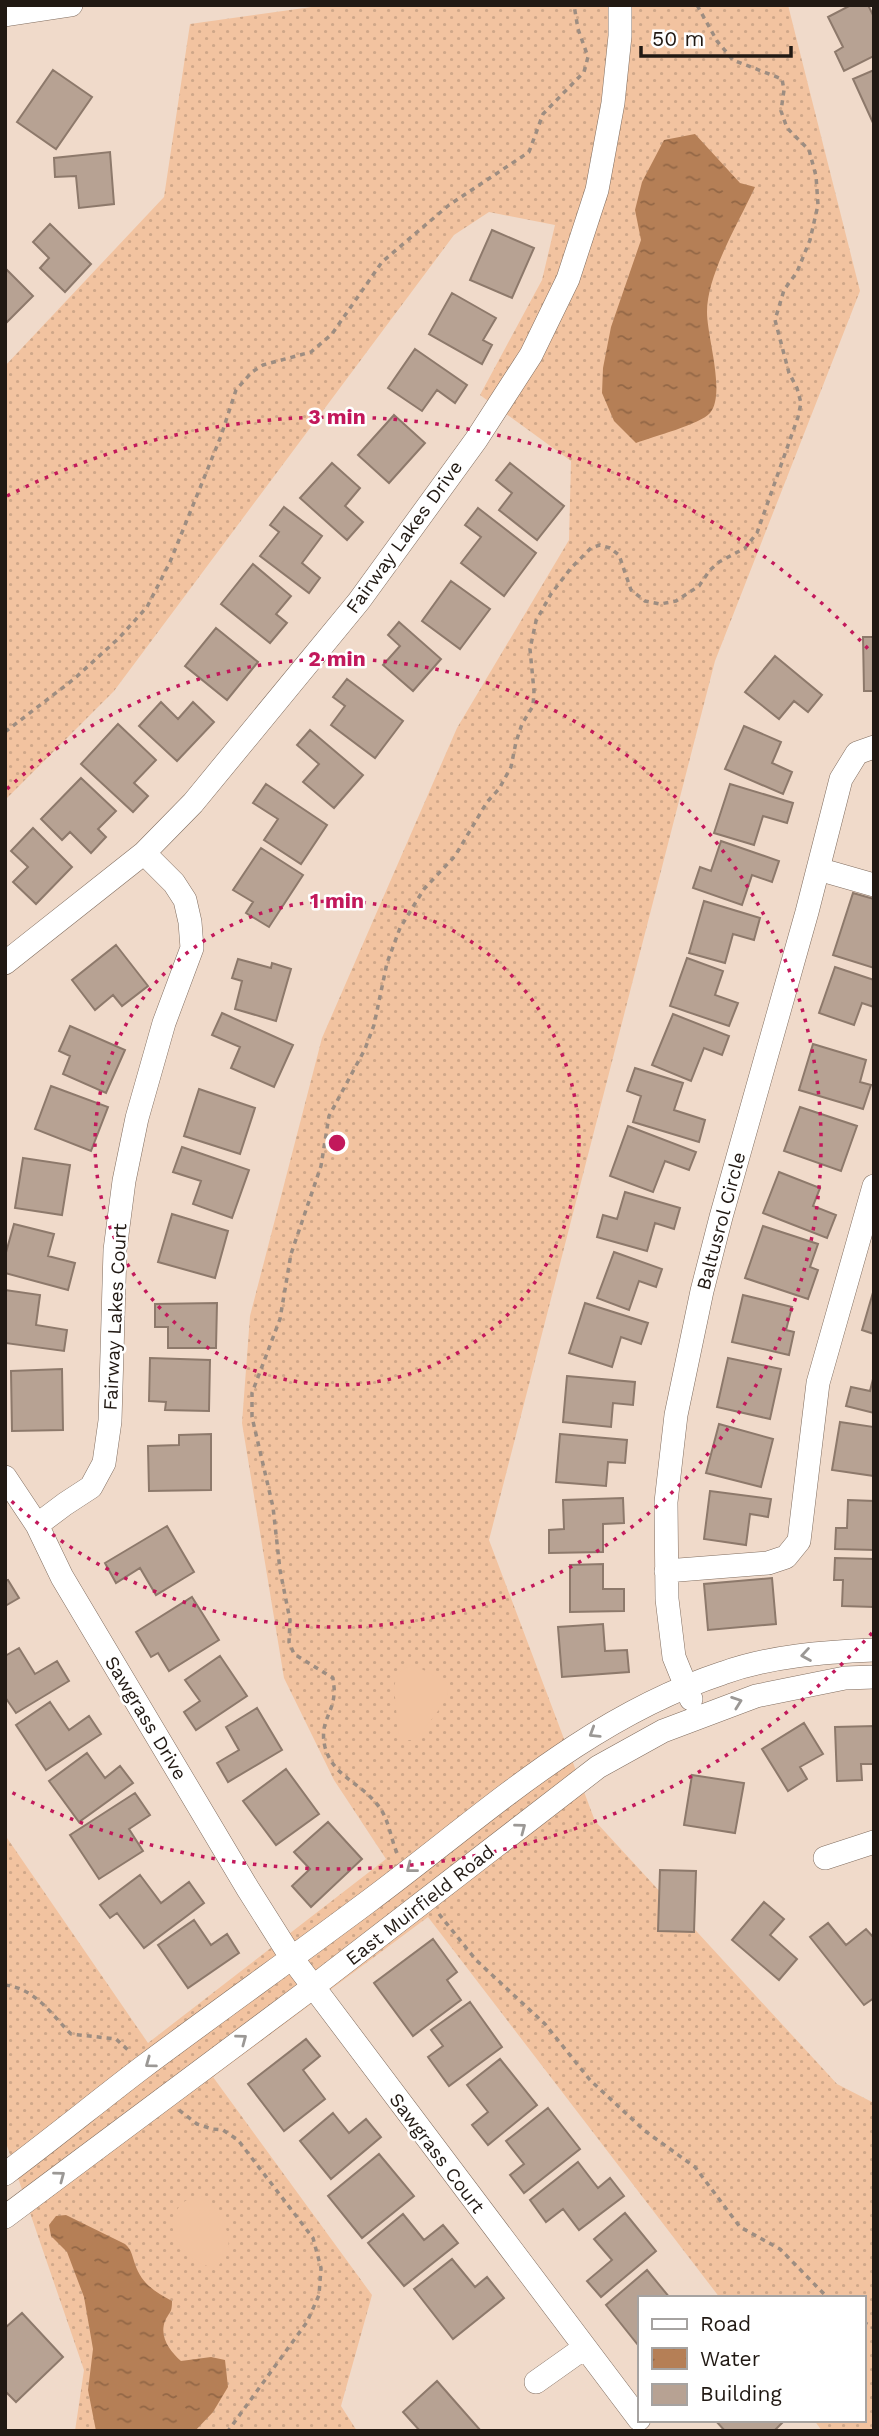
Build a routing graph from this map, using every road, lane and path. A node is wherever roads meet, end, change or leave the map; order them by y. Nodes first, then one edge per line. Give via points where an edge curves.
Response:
1 (71, 5) edge
2 (575, 5) edge
3 (620, 5) edge
4 (697, 5) edge
5 (5, 15) edge
6 (5, 732) edge
7 (874, 747) edge
8 (144, 853) junction
9 (818, 869) junction
10 (874, 885) edge
11 (5, 963) edge
12 (874, 1186) edge
13 (5, 1477) edge
14 (37, 1525) junction
15 (666, 1571) junction
16 (874, 1650) edge
17 (874, 1678) edge
18 (685, 1687) junction
19 (698, 1716) junction
20 (874, 1843) edge
21 (825, 1858) dead end
22 (408, 1870) junction
23 (428, 1899) junction
24 (291, 1957) junction
25 (5, 1984) edge
26 (313, 1987) junction
27 (143, 2067) junction
28 (166, 2096) junction
29 (5, 2174) edge
30 (5, 2217) edge
31 (826, 2296) edge
32 (584, 2348) junction
33 (536, 2382) dead end
34 (638, 2417) edge
35 (228, 2431) edge

1 - 5 street
2 - 6 path via 588,57 584,72 543,114 529,152 449,205 382,262 332,334 311,352 251,372 236,390 170,562 147,607 74,679
3 - 8 street, Fairway Lakes Drive via 612,103 597,190 568,279 531,355 476,440 359,601 233,757
4 - 22 path via 733,60 782,79 781,111 787,128 809,150 816,176 818,205 810,240 784,290 775,320 801,403 798,417 757,533 745,548 710,570 689,594 660,604 645,601 631,590 619,555 600,545 581,558 551,594 536,621 530,649 533,706 522,724 511,768 455,856 424,889 400,928 365,1049 329,1116 321,1166 294,1245 280,1319 252,1393 252,1417 274,1507 289,1642 294,1654 333,1678 335,1696 323,1723 325,1746 341,1775 377,1803
7 - 9 street, Baltusrol Circle via 857,752 841,779
8 - 11 street, Fairway Lakes Drive
8 - 14 street, Fairway Lakes Court via 185,900 192,948 164,1023 124,1181 115,1250 110,1421 104,1463 91,1487
9 - 10 street
9 - 15 street, Baltusrol Circle via 721,1217 683,1377 668,1470
12 - 15 street via 818,1383 799,1541 786,1557 768,1563
13 - 14 street, Sawgrass Drive
14 - 24 street, Sawgrass Drive via 62,1577
15 - 18 street, Baltusrol Circle via 674,1657
16 -> 18 street, East Muirfield Road via 772,1661
19 -> 17 street, East Muirfield Road via 798,1686
18 - 19 street, Baltusrol Circle
18 -> 22 street, East Muirfield Road via 603,1727 547,1763
23 -> 19 street, East Muirfield Road via 597,1767
20 - 21 street
22 - 24 street, East Muirfield Road
23 - 26 street, East Muirfield Road
23 - 31 path via 476,1960 545,2024 590,2080 645,2131 695,2167 740,2227 780,2249
24 - 26 street, Sawgrass Court
24 -> 27 street, East Muirfield Road
25 - 27 path via 36,1996 71,2034 116,2039
28 -> 26 street, East Muirfield Road
26 - 32 street, Sawgrass Court
27 - 29 street, East Muirfield Road
30 -> 28 street, East Muirfield Road
28 - 35 path via 197,2124 223,2130 238,2140 313,2238 321,2268 320,2295 307,2322
32 - 33 street
32 - 34 street, Sawgrass Court

